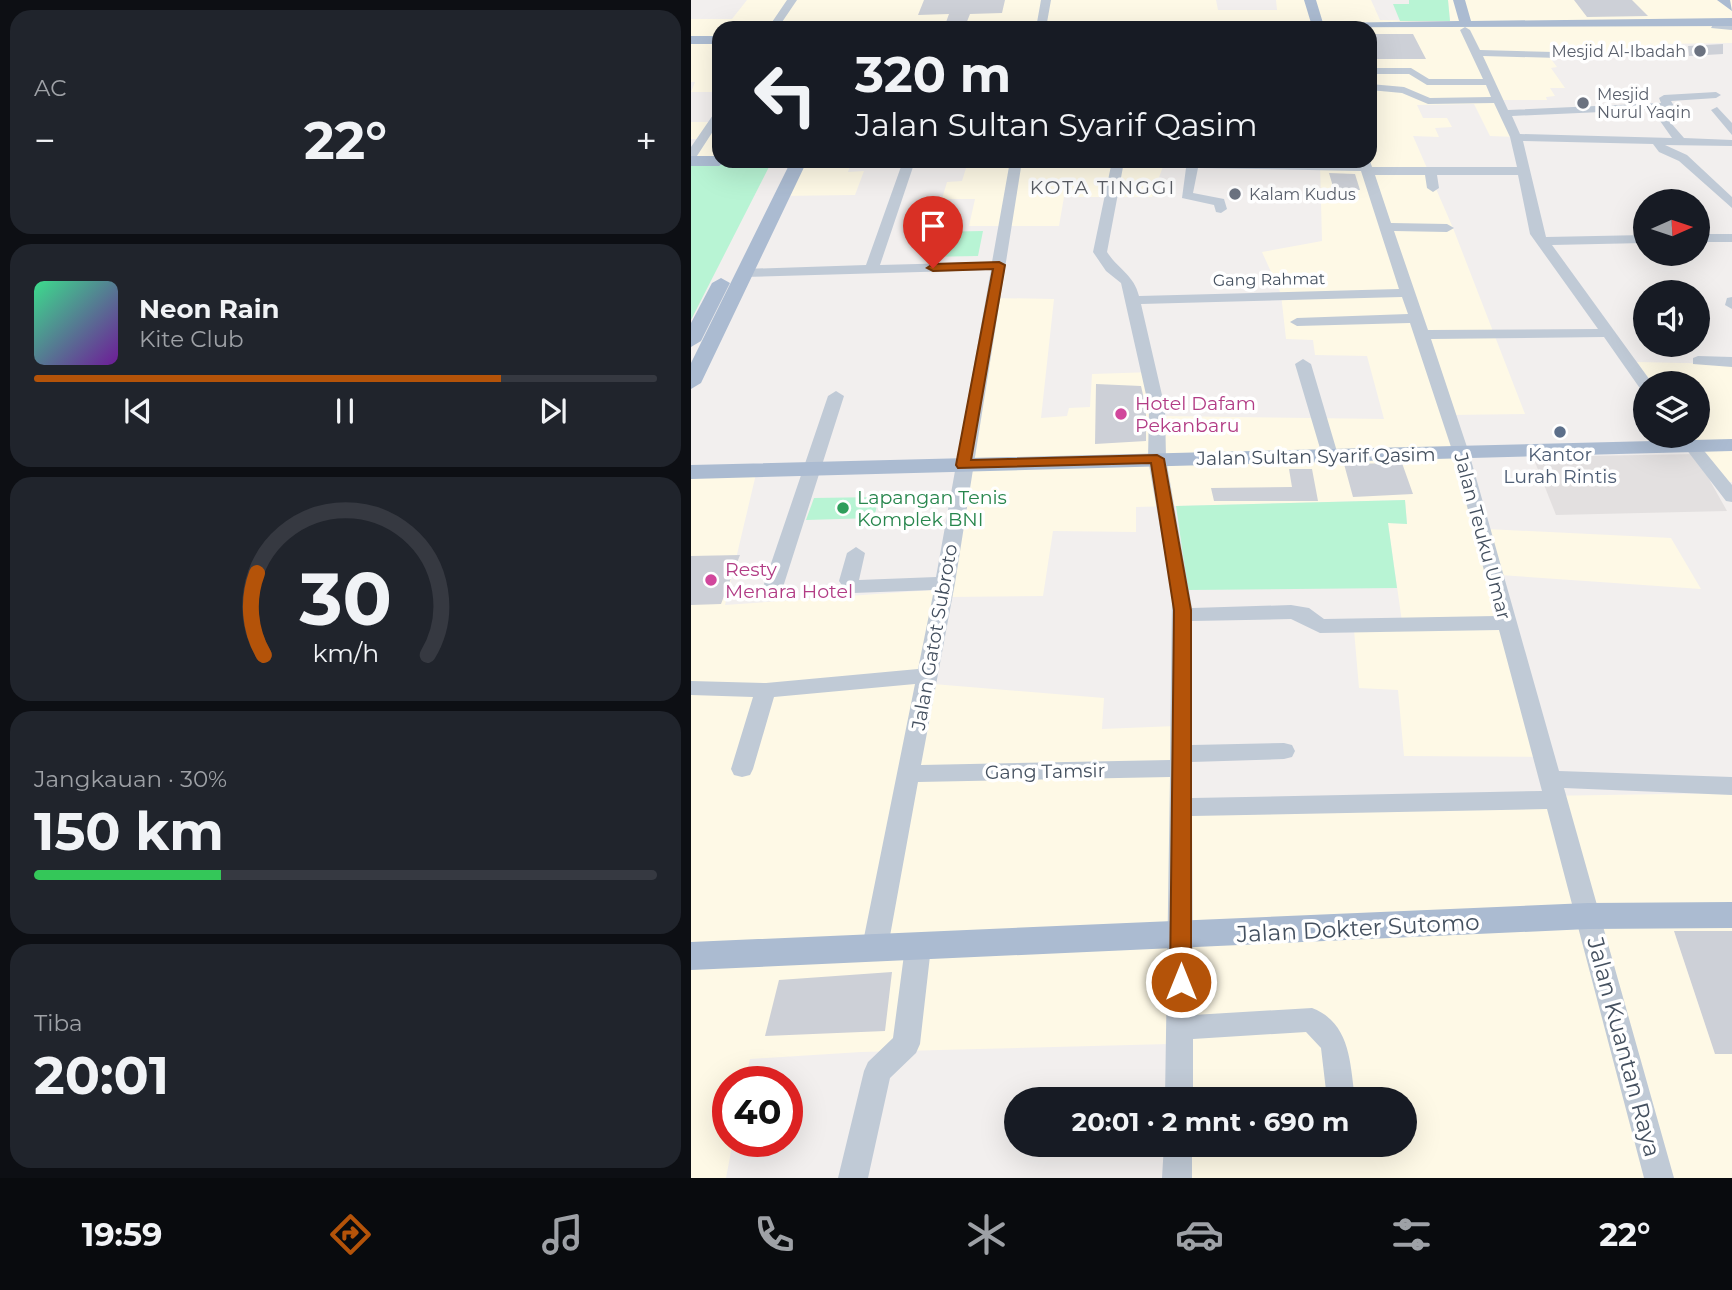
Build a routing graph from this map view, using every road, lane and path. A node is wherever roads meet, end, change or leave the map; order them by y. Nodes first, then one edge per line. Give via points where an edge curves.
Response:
1 (792, 0) edge
2 (1046, 0) edge
3 (1310, 0) edge
4 (1459, 0) edge
5 (1723, 0) edge
6 (1732, 8) edge
7 (778, 21) edge
8 (1042, 21) edge
9 (1312, 21) edge
10 (1731, 24) edge
11 (1377, 26) edge
12 (1465, 27) junction
13 (1377, 31) edge
14 (712, 37) edge
15 (691, 38) edge
16 (1475, 53) junction
17 (1593, 56) dead end
18 (1377, 71) edge
19 (1489, 82) junction
20 (1377, 88) edge
21 (1716, 94) dead end
22 (1499, 100) junction
23 (1717, 110) dead end
24 (1506, 113) junction
25 (1594, 114) dead end
26 (1664, 118) dead end
27 (712, 124) edge
28 (1732, 132) edge
29 (1516, 137) junction
30 (1595, 139) junction
31 (1657, 141) junction
32 (1680, 141) junction
33 (1732, 143) edge
34 (691, 156) edge
35 (691, 161) edge
36 (712, 161) edge
37 (1377, 167) edge
38 (778, 168) edge
39 (796, 168) edge
40 (907, 168) edge
41 (1015, 168) edge
42 (1117, 168) edge
43 (1192, 168) edge
44 (1367, 168) edge
45 (1430, 170) junction
46 (1523, 171) junction
47 (1433, 188) dead end
48 (1732, 204) edge
49 (1221, 209) dead end
50 (1387, 227) junction
51 (1447, 228) dead end
52 (1710, 238) edge
53 (1732, 238) edge
54 (1633, 239) edge
55 (1540, 241) junction
56 (999, 265) junction
57 (872, 270) junction
58 (743, 274) junction
59 (718, 288) junction
60 (1408, 293) junction
61 (1131, 300) junction
62 (1416, 318) junction
63 (1297, 322) dead end
64 (1607, 333) junction
65 (1421, 335) junction
66 (691, 341) edge
67 (1698, 361) dead end
68 (1732, 362) edge
69 (1303, 364) dead end
70 (1635, 371) edge
71 (691, 383) edge
72 (836, 396) dead end
73 (1710, 444) edge
74 (1633, 445) edge
75 (1732, 445) edge
76 (1693, 448) edge
77 (1461, 453) junction
78 (1330, 455) junction
79 (1157, 459) junction
80 (963, 465) junction
81 (812, 468) junction
82 (691, 472) edge
83 (1732, 496) edge
84 (856, 553) dead end
85 (945, 583) junction
86 (774, 584) dead end
87 (1183, 615) junction
88 (1507, 622) junction
89 (926, 676) junction
90 (691, 688) edge
91 (766, 691) junction
92 (1284, 751) dead end
93 (1181, 761) junction
94 (742, 769) dead end
95 (909, 774) junction
96 (1732, 786) edge
97 (1555, 790) junction
98 (1182, 807) junction
99 (1732, 915) edge
100 (1588, 916) junction
101 (1181, 936) junction
102 (875, 947) junction
103 (918, 947) junction
104 (691, 956) edge
105 (1180, 1028) junction
106 (1179, 1087) edge
107 (1340, 1087) edge
108 (1178, 1157) edge
109 (853, 1178) edge
110 (1177, 1178) edge
111 (1659, 1178) edge

1 - 7 street
2 - 8 street
3 - 9 main road
4 - 12 main road
5 - 6 main road
10 - 12 main road
11 - 12 main road
12 - 13 main road
12 - 16 street
14 - 15 main road
16 - 17 street
16 - 19 street
18 - 19 street via 1411,71 1427,82
19 - 22 street
20 - 22 street via 1404,90 1428,101
21 - 24 street via 1663,99 1668,106
22 - 24 street
23 - 28 street
24 - 29 street
25 - 30 street via 1578,116
26 - 32 street
27 - 34 street
29 - 30 street
29 - 46 street
30 - 31 street
31 - 32 street
31 - 48 street
32 - 33 street
35 - 36 main road
37 - 45 street
38 - 59 main road
39 - 58 main road
40 - 57 street
41 - 56 street, Jalan Gatot Subroto
42 - 61 street via 1101,253 1128,281
43 - 49 street via 1186,195 1215,200
44 - 50 street, Jalan Teuku Umar
45 - 46 street
45 - 47 street
46 - 55 street
50 - 51 street
50 - 60 street, Jalan Teuku Umar
52 - 53 street
54 - 55 street
55 - 64 street
56 - 57 street
56 - 80 street, Jalan Gatot Subroto
57 - 58 street
58 - 59 main road
58 - 71 main road
59 - 66 main road
60 - 61 street, Gang Rahmat
60 - 62 street, Jalan Teuku Umar
61 - 79 street via 1157,408
62 - 63 street
62 - 65 street, Jalan Teuku Umar
64 - 65 street
64 - 70 street
65 - 77 street, Jalan Teuku Umar
67 - 68 street
69 - 78 street
72 - 81 street
73 - 75 main road, Jalan Sultan Syarif Qasim
74 - 77 main road, Jalan Sultan Syarif Qasim
76 - 83 street
77 - 78 main road, Jalan Sultan Syarif Qasim
77 - 88 street, Jalan Teuku Umar
78 - 79 main road, Jalan Sultan Syarif Qasim
79 - 80 main road, Jalan Sultan Syarif Qasim
79 - 87 street
80 - 81 main road, Jalan Sultan Syarif Qasim
80 - 85 street, Jalan Gatot Subroto
81 - 82 main road, Jalan Sultan Syarif Qasim
81 - 86 street
84 - 85 street via 849,581 853,587
85 - 89 street, Jalan Gatot Subroto
87 - 88 street via 1291,612 1302,613 1320,626
87 - 93 street
88 - 97 street, Jalan Teuku Umar
89 - 91 street
89 - 95 street, Jalan Gatot Subroto
90 - 91 street
91 - 94 street
92 - 93 street, Gang Tamsir
93 - 95 street, Gang Tamsir
93 - 98 street
95 - 102 street, Jalan Gatot Subroto
96 - 97 street
97 - 98 street
97 - 100 street, Jalan Teuku Umar
98 - 101 street
99 - 100 main road, Jalan Dokter Sutomo
100 - 101 main road, Jalan Dokter Sutomo
100 - 111 street, Jalan Kuantan Raya
101 - 103 main road, Jalan Dokter Sutomo
101 - 105 street
102 - 103 main road, Jalan Dokter Sutomo
102 - 104 main road, Jalan Dokter Sutomo
103 - 109 street via 906,1044 878,1071
105 - 106 street
105 - 107 street via 1312,1020 1334,1043
108 - 110 street

